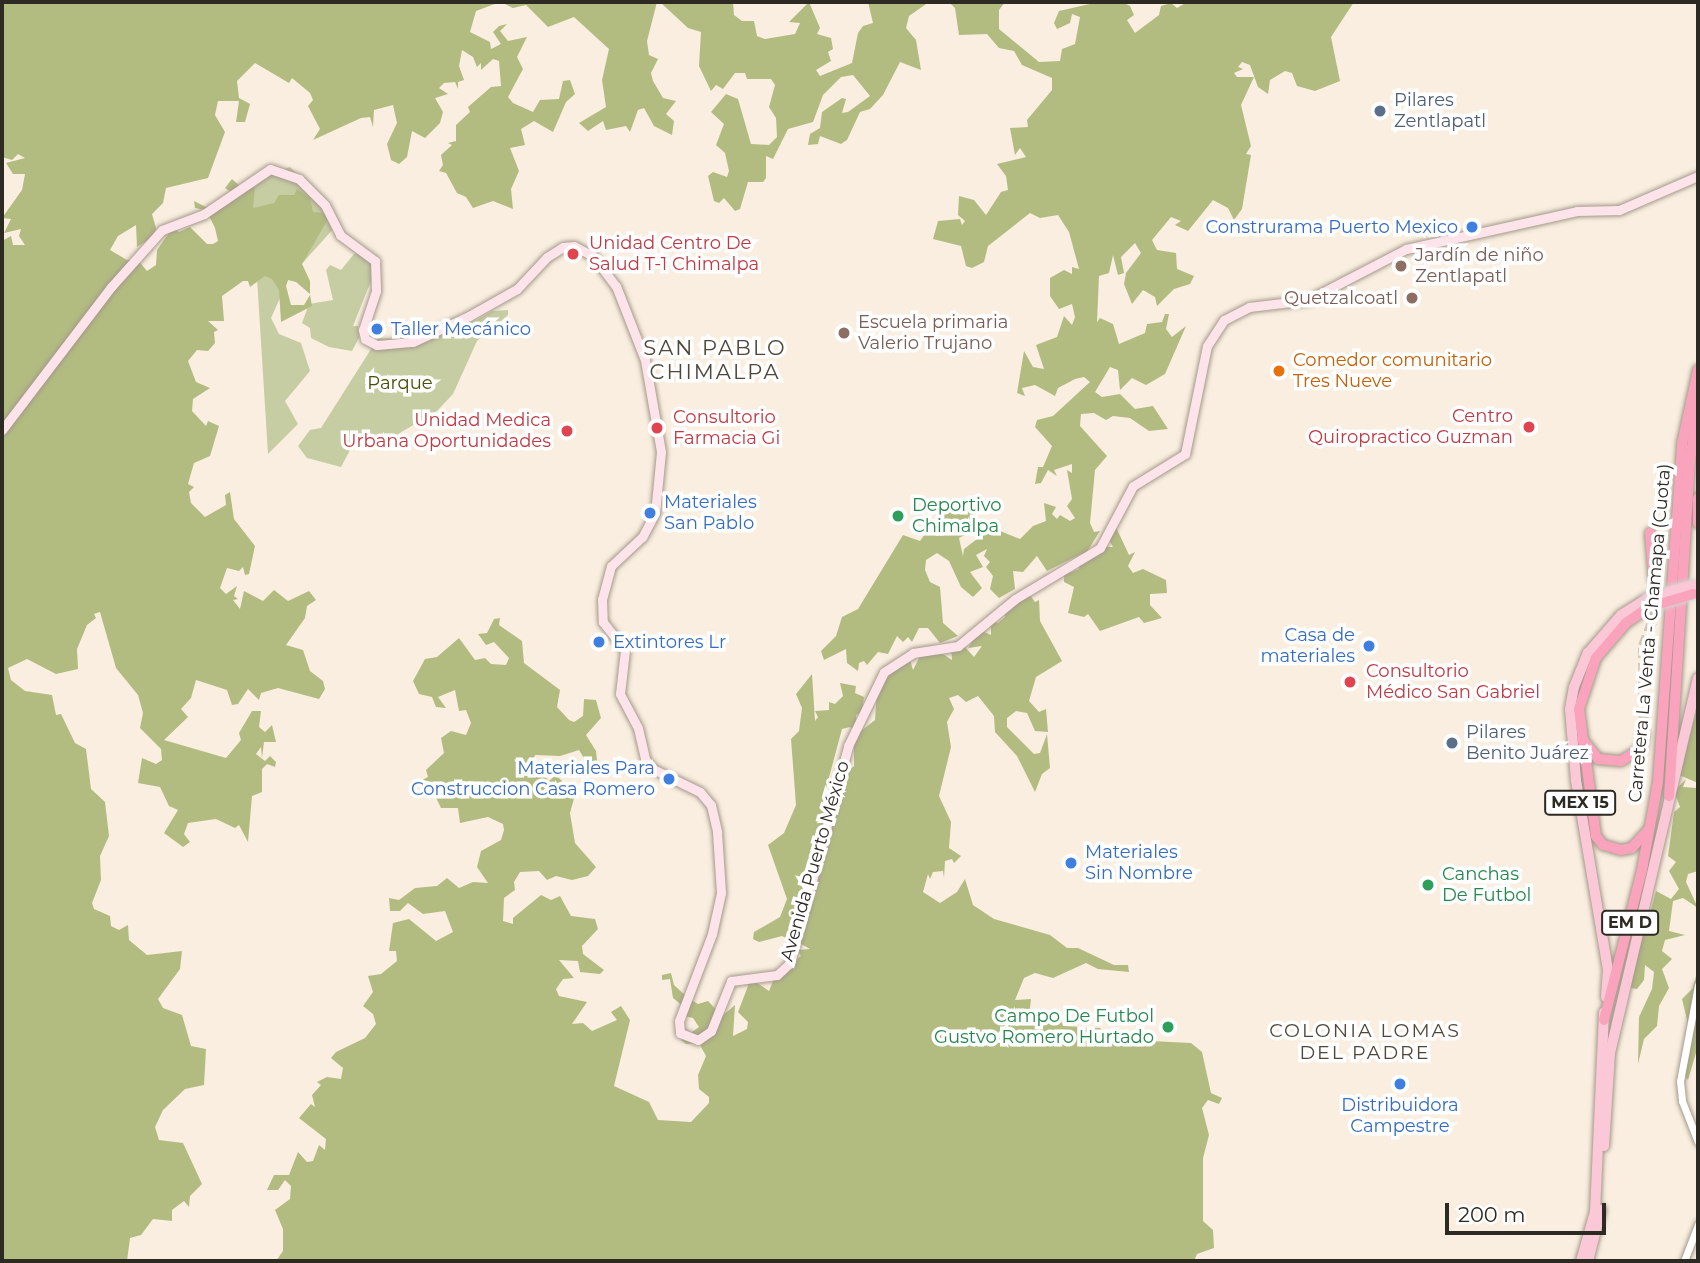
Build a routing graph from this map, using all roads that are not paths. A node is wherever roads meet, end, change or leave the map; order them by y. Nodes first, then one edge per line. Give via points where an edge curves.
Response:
1 (1698, 176) edge
2 (1698, 370) edge
3 (1698, 401) edge
4 (2, 429) edge
5 (1698, 498) edge
6 (1698, 523) edge
7 (1650, 533) dead end
8 (1654, 581) tunnel mouth
9 (1696, 589) edge
10 (1649, 602) junction
11 (1698, 678) edge
12 (1579, 729) junction
13 (1644, 733) tunnel mouth
14 (1669, 796) junction
15 (1651, 825) junction
16 (1698, 985) edge
17 (1604, 1020) junction
18 (1698, 1142) edge
19 (1698, 1224) edge
20 (1581, 1261) edge
21 (1588, 1261) edge
22 (1684, 1261) edge

1 - 4 main road, Avenida Puerto México via 1619,210 1577,211 1406,249 1308,300 1249,307 1224,320 1207,346 1185,454 1133,486 1100,548 1015,599 958,646 902,657 884,672 848,746 790,963 777,975 736,978 727,985 707,1036 693,1040 680,1033 680,1014 714,927 722,869 708,801 688,784 653,769 645,759 638,727 620,694 625,650 603,622 602,599 611,566 645,534 661,486 660,431 651,381 611,276 585,251 563,247 517,289 469,316 413,342 377,345 363,333 376,291 375,261 340,235 325,205 291,173 270,169 204,214 162,230 111,287
2 - 15 highway, Carretera La Venta - Chamapa (Cuota) / EM D via 1682,444 1661,752
3 - 14 highway, Carretera La Venta - Chamapa (Cuota) via 1690,462
5 - 6 highway
7 - 8 highway
9 - 10 highway, bridge
10 - 12 highway via 1597,658 1583,690
10 - 17 main road, MEX 15 via 1621,615 1588,653 1570,709 1576,780 1608,970
11 - 14 main road
12 - 13 highway via 1589,751 1609,762 1633,757 1641,749
12 - 15 highway via 1596,836 1611,849 1632,848
14 - 21 main road via 1610,1054 1601,1214
15 - 17 highway, Carretera La Venta - Chamapa (Cuota) / EM D
16 - 18 street via 1680,1081 1682,1101
17 - 20 main road, MEX 15 via 1595,1212
19 - 22 street

